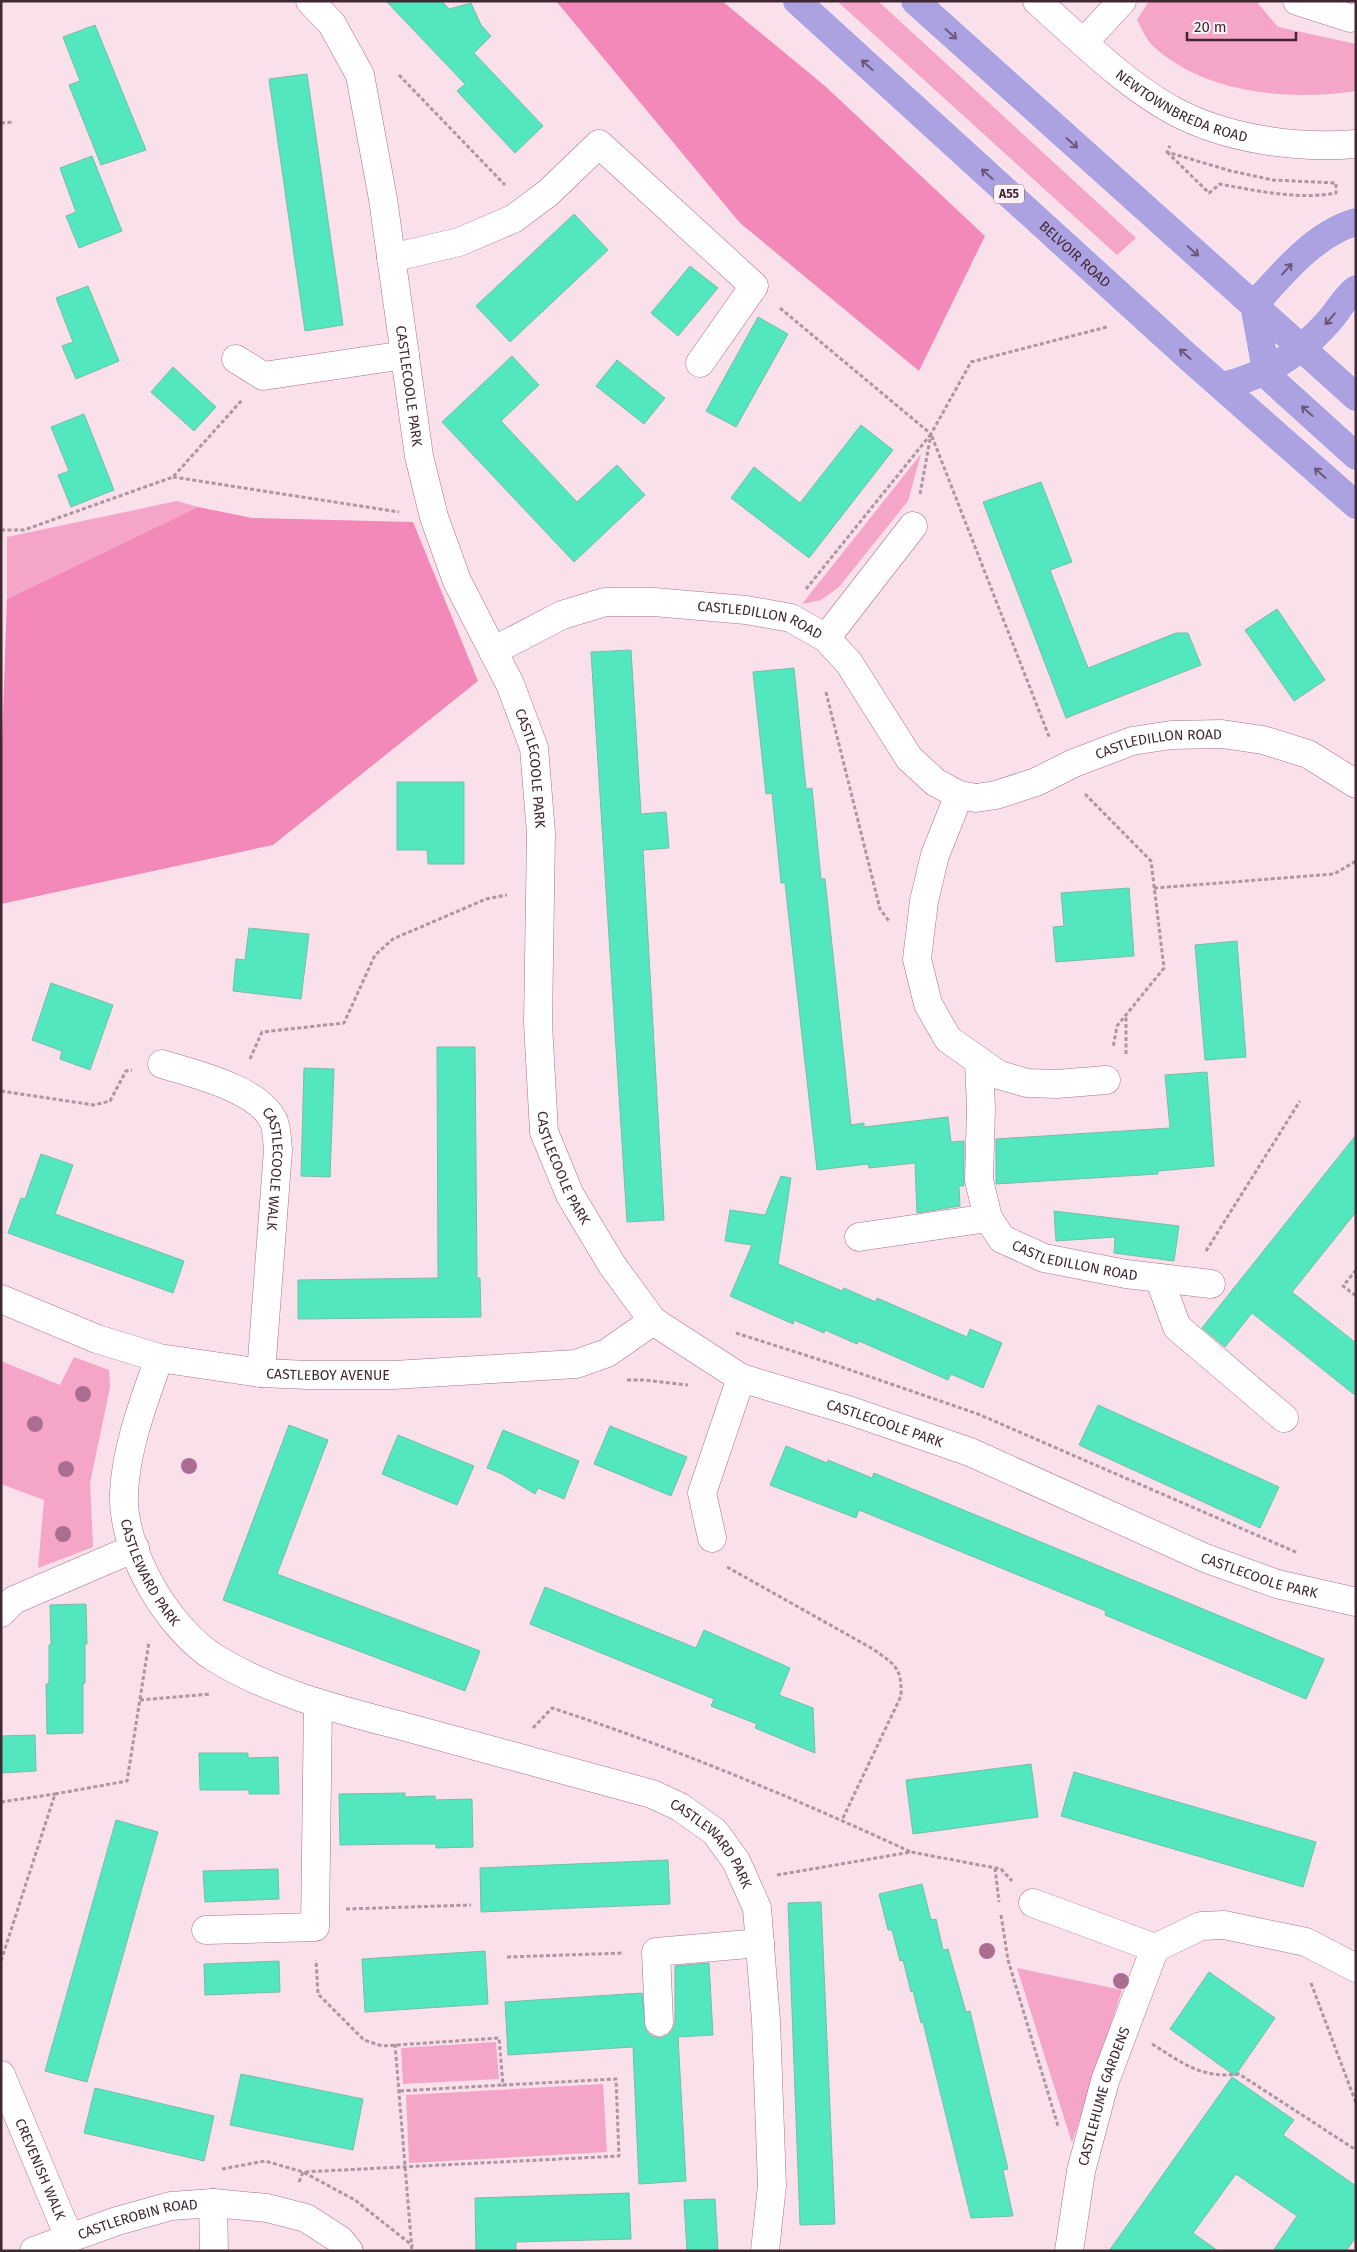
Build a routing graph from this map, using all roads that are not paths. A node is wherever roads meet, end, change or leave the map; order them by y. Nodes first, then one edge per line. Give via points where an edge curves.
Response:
1 (310, 1) edge
2 (797, 1) edge
3 (915, 1) edge
4 (1037, 1) edge
5 (1122, 1) edge
6 (1297, 1) edge
7 (1356, 17) edge
8 (1084, 42) junction
9 (1356, 144) edge
10 (1356, 222) edge
11 (391, 258) junction
12 (1356, 289) edge
13 (1254, 305) junction
14 (1302, 349) junction
15 (405, 354) junction
16 (236, 359) dead end
17 (700, 363) dead end
18 (1266, 371) junction
19 (1222, 386) junction
20 (1356, 398) edge
21 (1356, 456) edge
22 (1356, 505) edge
23 (913, 526) road end
24 (826, 638) junction
25 (493, 651) junction
26 (1356, 784) edge
27 (959, 795) junction
28 (979, 1062) junction
29 (162, 1064) road end
30 (1106, 1080) road end
31 (988, 1218) junction
32 (858, 1237) dead end
33 (1159, 1278) junction
34 (1199, 1283) road end
35 (1, 1298) edge
36 (653, 1321) junction
37 (159, 1358) junction
38 (261, 1373) junction
39 (737, 1389) junction
40 (1284, 1418) dead end
41 (712, 1538) road end
42 (135, 1548) junction
43 (1356, 1602) edge
44 (1, 1613) edge
45 (318, 1703) junction
46 (1033, 1903) road end
47 (206, 1930) dead end
48 (760, 1943) junction
49 (1155, 1948) junction
50 (1356, 1968) edge
51 (659, 2022) dead end
52 (1, 2075) edge
53 (213, 2204) junction
54 (69, 2237) junction
55 (34, 2251) edge
56 (214, 2251) edge
57 (349, 2251) edge
58 (765, 2251) edge
59 (1069, 2251) edge

1 - 11 street, CASTLECOOLE PARK via 332,24 360,75
19 -> 2 highway, BELVOIR ROAD / A55
3 -> 13 highway
4 - 8 street, NEWTOWNBREDA ROAD
5 - 8 street
6 - 7 street via 1350,18
8 - 9 street, NEWTOWNBREDA ROAD via 1120,74 1172,110 1204,124 1259,140
13 -> 10 highway via 1293,262 1324,239
11 - 15 street, CASTLECOOLE PARK
11 - 17 street via 459,242 514,219 548,193 599,144 754,286
12 -> 14 highway
13 - 14 highway
13 - 18 highway
14 - 18 highway
14 - 20 highway
15 - 16 street via 263,376
15 - 25 street, CASTLECOOLE PARK via 419,456 434,517 457,582
18 - 19 highway
21 -> 18 highway
22 -> 19 highway, BELVOIR ROAD / A55
23 - 24 street
24 - 25 street, CASTLEDILLON ROAD via 784,616 654,602 605,602 562,615
24 - 27 street, CASTLEDILLON ROAD via 849,663 909,758 935,782
25 - 36 street, CASTLECOOLE PARK via 510,684 534,748 541,833 538,1023 544,1132 570,1196 612,1265
26 - 27 street, CASTLEDILLON ROAD via 1308,754 1263,740 1222,734 1171,735 1132,741 996,796 976,798
27 - 28 street via 933,864 924,901 917,959 928,1004 948,1039
28 - 30 street via 999,1075 1027,1082 1057,1084
28 - 31 street, CASTLEDILLON ROAD via 979,1180
29 - 38 street, CASTLECOOLE WALK via 230,1085 258,1103 274,1122 278,1150
31 - 32 street
31 - 33 street, CASTLEDILLON ROAD via 1002,1238 1044,1258
33 - 34 street, CASTLEDILLON ROAD
33 - 40 street via 1177,1327
35 - 37 street, CASTLEBOY AVENUE via 97,1339
36 - 38 street, CASTLEBOY AVENUE via 607,1353 576,1364 394,1374
36 - 39 street, CASTLECOOLE PARK
37 - 38 street, CASTLEBOY AVENUE
37 - 42 street, CASTLEWARD PARK via 130,1452 124,1493 126,1524
39 - 41 street via 702,1493
39 - 43 street, CASTLECOOLE PARK via 851,1411 970,1452 1223,1564 1277,1584
42 - 44 street via 14,1600
42 - 45 street, CASTLEWARD PARK via 162,1605 185,1635 213,1658 261,1684
45 - 47 street via 315,1918
45 - 48 street, CASTLEWARD PARK via 652,1794 680,1807 715,1832 736,1861 757,1908
46 - 49 street
48 - 51 street via 656,1952
48 - 58 street, CASTLEWARD PARK via 772,2185
49 - 50 street via 1201,1926 1224,1925 1306,1942
49 - 59 street, CASTLEHUME GARDENS via 1105,2080 1081,2171
52 - 54 street, CREVENISH WALK
53 - 54 street, CASTLEROBIN ROAD via 171,2206
53 - 56 street, CASTLEROBIN ROAD
53 - 57 street, CASTLEROBIN ROAD via 267,2208 306,2218 340,2240
54 - 55 street, CASTLEROBIN ROAD

